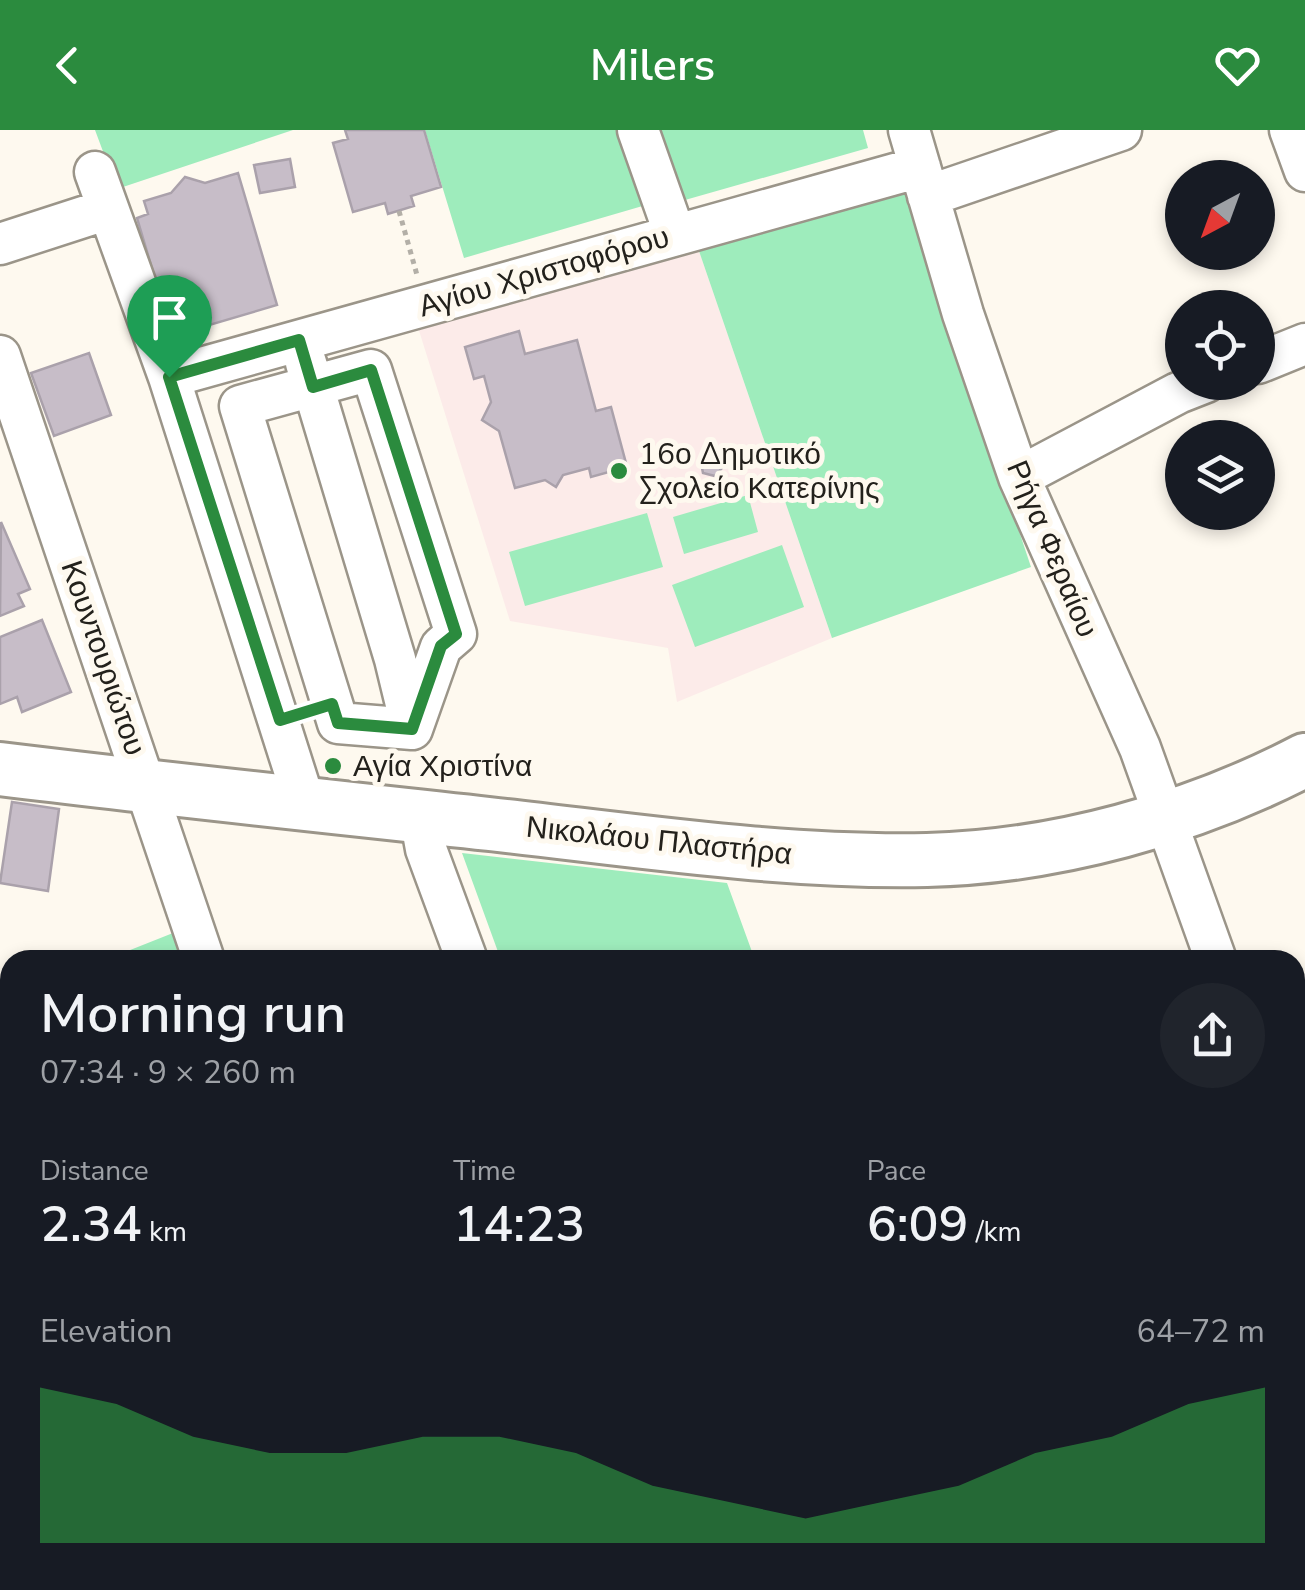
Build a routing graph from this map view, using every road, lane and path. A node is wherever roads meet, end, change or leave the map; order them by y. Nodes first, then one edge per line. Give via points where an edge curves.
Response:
1 (638, 130) edge
2 (1122, 130) edge
3 (1290, 130) edge
4 (919, 164) edge
5 (1305, 171) edge
6 (399, 211) dead end
7 (675, 236) junction
8 (0, 244) edge
9 (426, 305) junction
10 (299, 340) junction
11 (1305, 344) edge
12 (0, 356) edge
13 (1275, 356) edge
14 (169, 377) junction
15 (313, 387) junction
16 (1165, 400) edge
17 (8, 404) edge
18 (1019, 477) junction
19 (441, 646) junction
20 (395, 659) junction
21 (332, 704) junction
22 (280, 720) junction
23 (412, 729) junction
24 (1305, 760) edge
25 (0, 769) edge
26 (147, 787) junction
27 (304, 801) junction
28 (420, 816) junction
29 (1165, 816) junction
30 (201, 950) edge
31 (463, 950) edge
32 (1212, 950) edge

1 - 7 street
2 - 4 street, Αγίου Χριστοφόρου
3 - 5 street
4 - 7 street, Αγίου Χριστοφόρου
4 - 18 street, Ρήγα Φεραίου
6 - 9 path
7 - 9 street, Αγίου Χριστοφόρου
8 - 14 street via 102,190
9 - 10 street, Αγίου Χριστοφόρου
10 - 14 street, Αγίου Χριστοφόρου
10 - 15 street
11 - 13 street
12 - 17 street, Κουντουριώτου
14 - 22 street
15 - 19 street via 371,370 456,634
15 - 20 street
15 - 21 street via 240,406
16 - 18 street
17 - 26 street, Κουντουριώτου
18 - 29 street, Ρήγα Φεραίου
19 - 20 street
19 - 23 street
20 - 23 street
21 - 22 street
21 - 23 street via 338,723
22 - 27 street
24 - 29 main road, Νικολάου Πλαστήρα
25 - 26 main road, Νικολάου Πλαστήρα
26 - 27 main road, Νικολάου Πλαστήρα
26 - 30 street, Κουντουριώτου
27 - 28 main road, Νικολάου Πλαστήρα
28 - 29 main road, Νικολάου Πλαστήρα via 712,848 928,860 1042,848
28 - 31 street
29 - 32 street, Ρήγα Φεραίου

